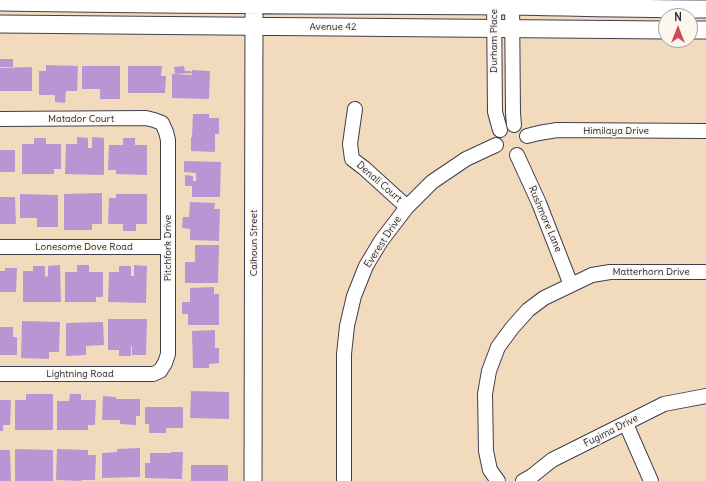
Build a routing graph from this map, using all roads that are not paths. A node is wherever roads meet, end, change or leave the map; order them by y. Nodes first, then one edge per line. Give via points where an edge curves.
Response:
1 (2, 3) edge
2 (494, 3) edge
3 (512, 3) edge
4 (254, 5) junction
5 (706, 9) edge
6 (0, 24) edge
7 (254, 27) junction
8 (494, 29) junction
9 (512, 29) junction
10 (658, 30) edge
11 (513, 81) junction
12 (494, 82) junction
13 (355, 108) dead end
14 (0, 119) edge
15 (162, 123) joint
16 (514, 125) junction
17 (500, 130) junction
18 (706, 131) edge
19 (526, 136) junction
20 (496, 145) junction
21 (516, 155) junction
22 (407, 207) junction
23 (0, 247) edge
24 (168, 247) junction
25 (706, 272) edge
26 (571, 285) junction
27 (160, 371) joint
28 (0, 374) edge
29 (706, 396) edge
30 (626, 424) junction
31 (253, 481) edge
32 (344, 481) edge
33 (498, 481) edge
34 (523, 481) edge
35 (650, 481) edge

1 - 4 street
2 - 3 street
2 - 4 street
2 - 8 street, Durham Place
3 - 5 street via 627,9
3 - 9 street, Durham Place
4 - 7 street, Calhoun Street
6 - 7 street, Avenue 42
7 - 8 street, Avenue 42
7 - 31 street, Calhoun Street
8 - 9 street, Avenue 42
8 - 12 street, Durham Place
9 - 10 street, Avenue 42
9 - 11 street
11 - 12 street, Durham Place
11 - 16 street
12 - 17 street, Durham Place via 495,112
13 - 22 street, Denali Court via 350,144 352,159
14 - 15 street, Matador Court via 146,118
15 - 24 street, Pitchfork Drive via 168,140
16 - 17 street
16 - 19 street via 522,128
17 - 20 street
18 - 19 street, Himilaya Drive via 557,130
19 - 21 street via 526,145 521,153
20 - 21 street via 502,153
20 - 22 street, Everest Drive via 466,159 432,182
21 - 26 street, Rushmore Lane via 539,203
22 - 32 street, Everest Drive via 366,266 354,296 347,326 344,354
23 - 24 street, Lonesome Dove Road
24 - 27 street, Pitchfork Drive via 168,354
25 - 26 street, Matterhorn Drive via 610,272 592,275
26 - 33 street, Matterhorn Drive via 544,298 528,310 498,347 489,371 484,394 486,451 490,470
27 - 28 street, Lightning Road via 152,374
29 - 30 street, Fugima Drive via 664,404
30 - 34 street, Fugima Drive via 552,460
30 - 35 street

